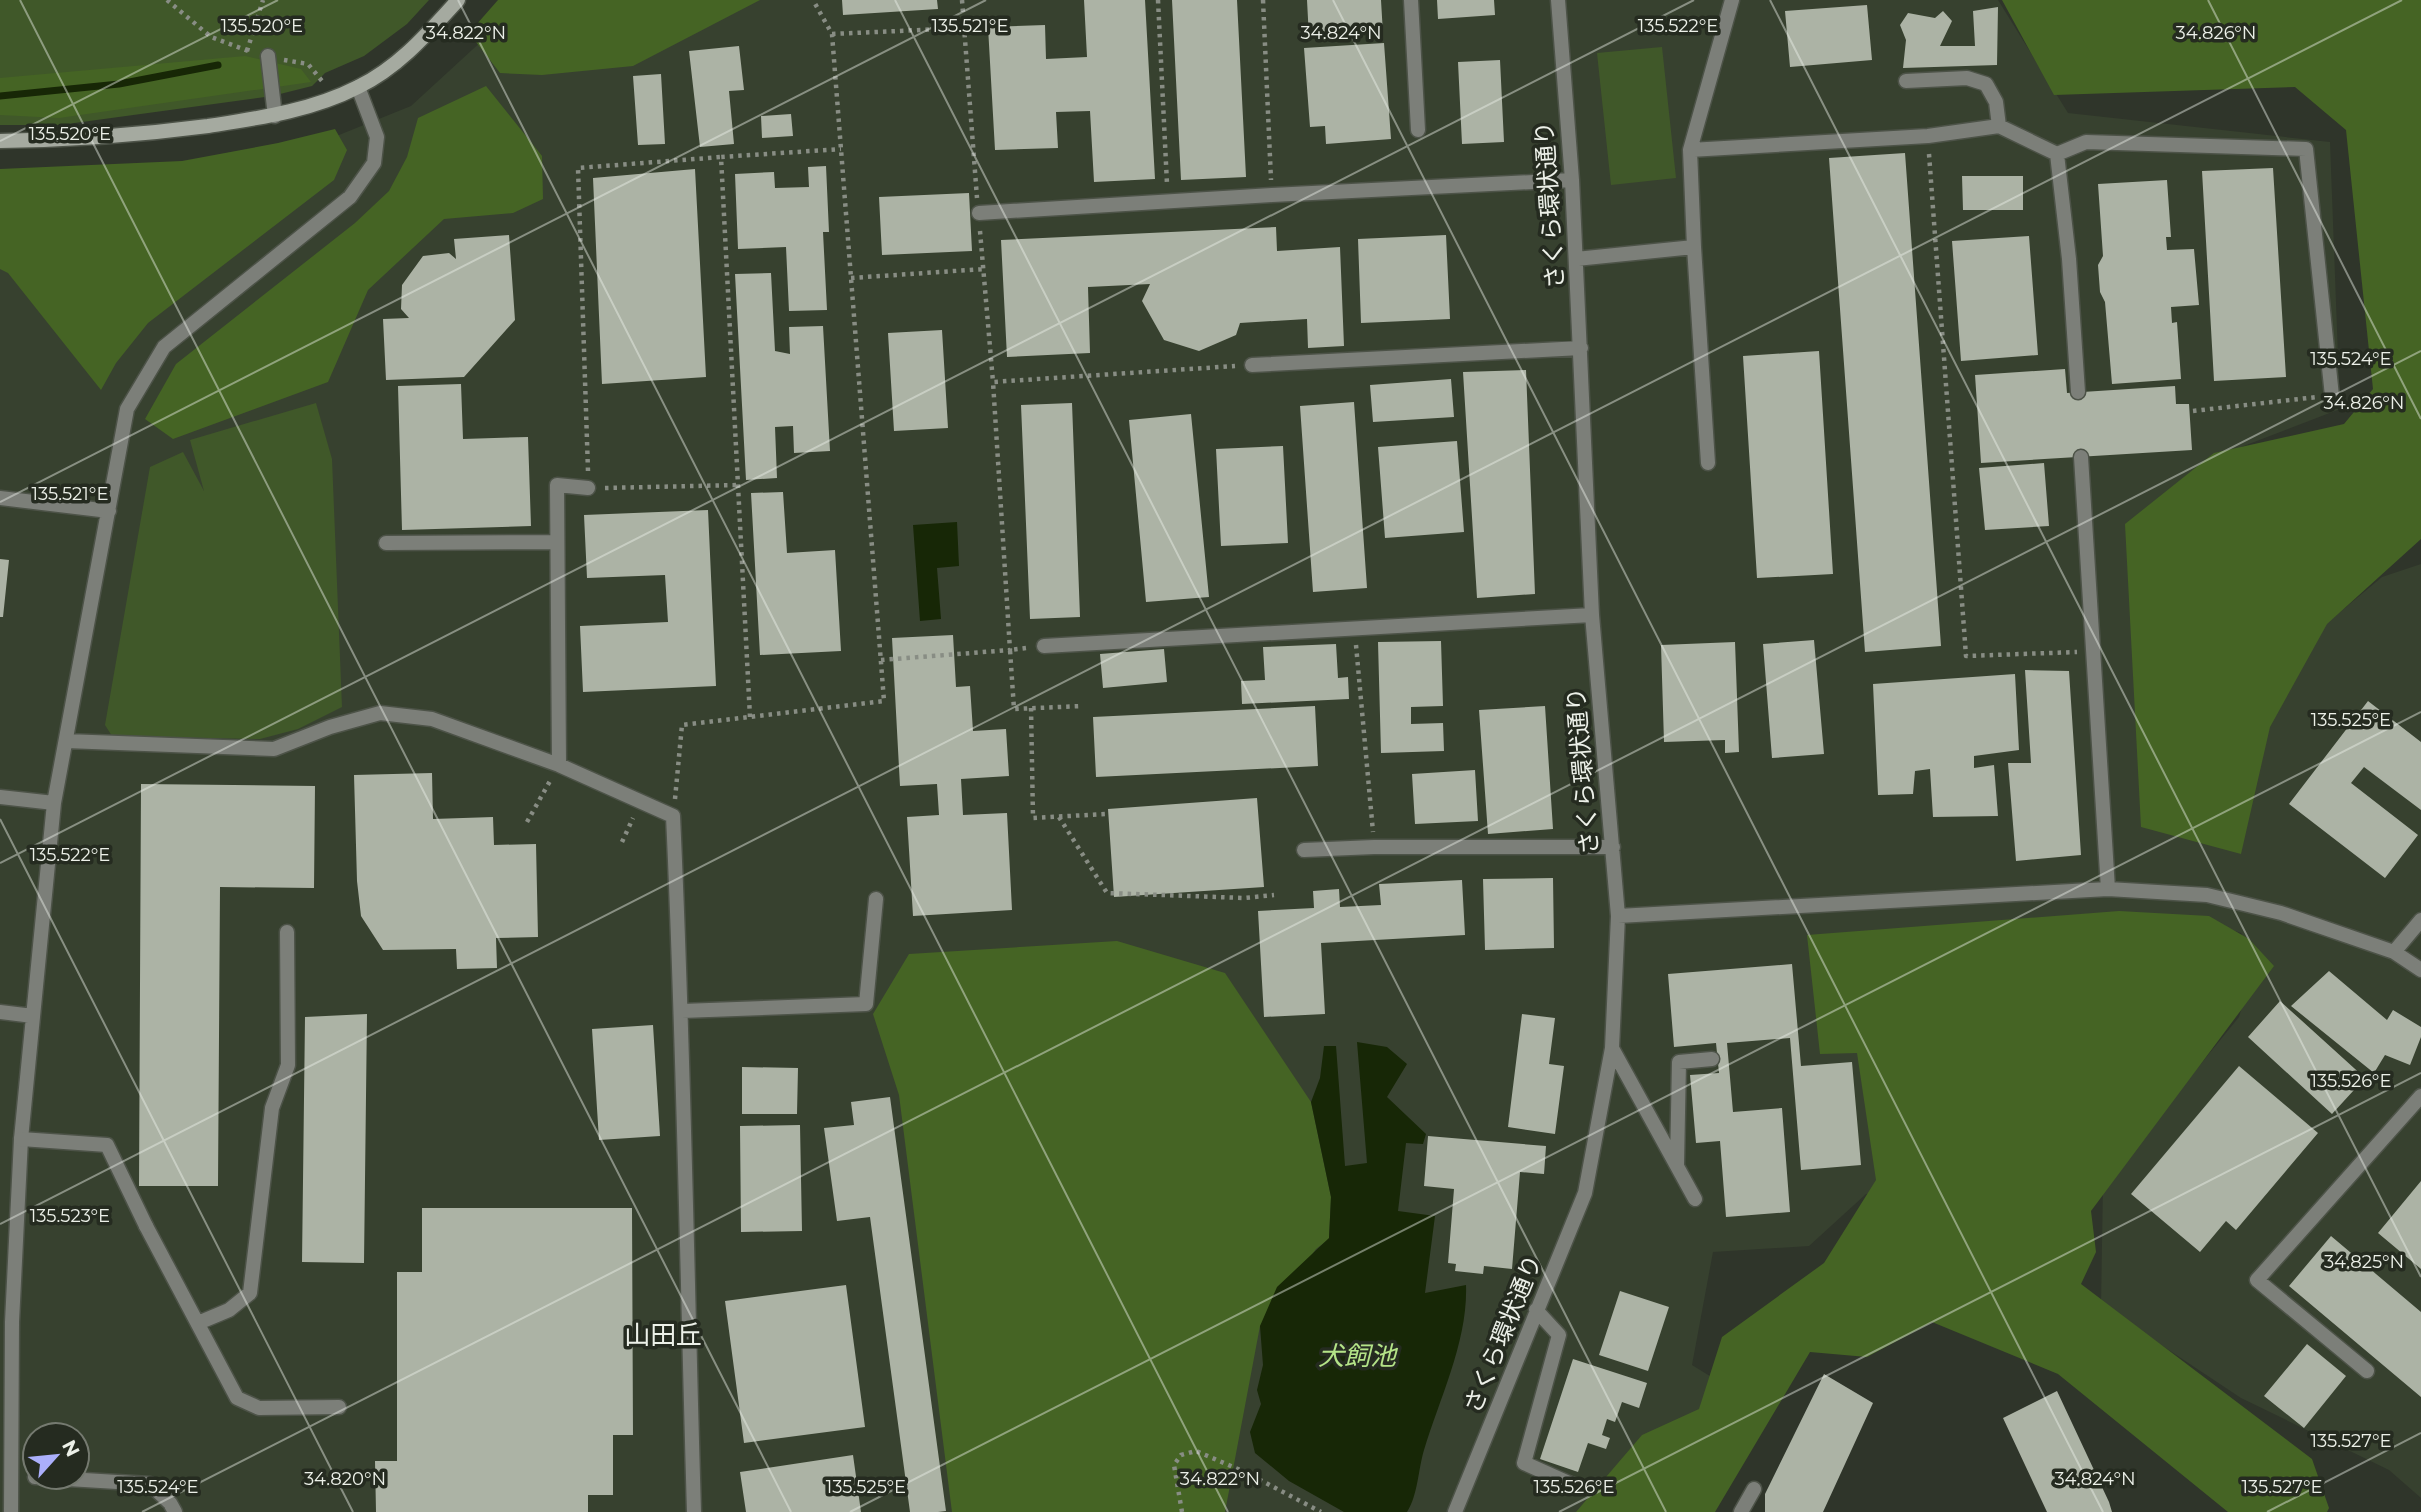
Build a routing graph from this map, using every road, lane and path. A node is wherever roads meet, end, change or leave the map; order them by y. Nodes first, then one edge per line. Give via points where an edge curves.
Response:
1 (167, 0) edge
2 (263, 0) edge
3 (458, 0) edge
4 (813, 0) edge
5 (961, 0) edge
6 (1158, 0) edge
7 (1263, 0) edge
8 (1411, 0) edge
9 (1558, 0) edge
10 (1732, 0) edge
11 (964, 28) junction
12 (832, 34) junction
13 (247, 51) junction
14 (268, 56) junction
15 (322, 81) dead end
16 (1906, 81) dead end
17 (358, 87) junction
18 (275, 116) junction
19 (1999, 126) junction
20 (1419, 131) dead end
21 (1928, 136) junction
22 (0, 141) edge
23 (841, 149) junction
24 (1690, 150) junction
25 (2057, 154) junction
26 (722, 157) junction
27 (1572, 180) junction
28 (1272, 195) junction
29 (1168, 201) junction
30 (978, 213) junction
31 (1694, 247) junction
32 (1576, 259) junction
33 (984, 270) junction
34 (851, 278) junction
35 (1581, 348) junction
36 (1252, 365) joint
37 (993, 382) junction
38 (2078, 392) dead end
39 (2332, 396) joint
40 (2193, 411) dead end
41 (2081, 457) dead end
42 (1707, 463) dead end
43 (738, 485) junction
44 (588, 488) junction
45 (0, 498) edge
46 (109, 512) junction
47 (557, 542) junction
48 (386, 543) dead end
49 (1592, 615) junction
50 (1354, 627) junction
51 (1044, 646) dead end
52 (1010, 650) junction
53 (2092, 652) junction
54 (881, 660) junction
55 (1083, 706) dead end
56 (1031, 708) junction
57 (750, 717) junction
58 (66, 741) junction
59 (559, 765) junction
60 (0, 797) edge
61 (641, 801) junction
62 (54, 803) junction
63 (673, 816) junction
64 (1059, 817) junction
65 (1033, 818) junction
66 (527, 822) dead end
67 (622, 842) dead end
68 (1374, 847) junction
69 (1613, 847) junction
70 (1304, 850) dead end
71 (2108, 890) junction
72 (1274, 895) dead end
73 (876, 899) dead end
74 (1618, 916) junction
75 (2421, 920) edge
76 (287, 932) dead end
77 (2394, 952) junction
78 (2421, 970) edge
79 (0, 1012) edge
80 (682, 1012) junction
81 (33, 1016) junction
82 (1612, 1048) junction
83 (1712, 1059) dead end
84 (2421, 1096) edge
85 (21, 1139) junction
86 (1677, 1165) junction
87 (1695, 1199) dead end
88 (1536, 1310) junction
89 (198, 1323) junction
90 (2367, 1371) dead end
91 (339, 1407) dead end
92 (11, 1476) junction
93 (21, 1476) edge
94 (91, 1480) edge
95 (1573, 1485) dead end
96 (1754, 1489) dead end
97 (11, 1512) edge
98 (175, 1512) edge
99 (694, 1512) edge
100 (1182, 1512) edge
101 (1321, 1512) edge
102 (1455, 1512) edge
103 (1741, 1512) edge

1 - 13 path via 211,37
2 - 13 path
3 - 17 main road via 409,54
4 - 12 path
5 - 11 path
6 - 29 path
7 - 28 path
8 - 20 street
9 - 27 street, さくら環状通り
10 - 24 street
11 - 12 path
11 - 30 path
12 - 23 path
13 - 14 path
14 - 15 path via 308,64
14 - 18 street
16 - 19 street via 1967,78 1986,84 1996,102
17 - 18 main road
17 - 46 street via 377,137 374,163 350,197 164,347 127,409
18 - 22 main road via 172,131
19 - 21 street
19 - 25 street
21 - 24 street
21 - 53 path via 1966,656
23 - 26 path
23 - 34 path
24 - 31 street
25 - 38 street
25 - 39 street via 2086,142 2306,149
26 - 43 path
26 - 44 path via 578,168
27 - 28 street
27 - 32 street, さくら環状通り
28 - 29 street
29 - 30 street
30 - 33 path
31 - 32 street
31 - 42 street
32 - 35 street, さくら環状通り
33 - 34 path
33 - 37 path
34 - 54 path
35 - 36 street
35 - 49 street, さくら環状通り
36 - 37 path
37 - 52 path
39 - 40 path
41 - 53 street
43 - 44 path
43 - 57 path
44 - 47 street via 557,485
45 - 46 street
46 - 58 street
47 - 48 street
47 - 59 street
49 - 50 street
49 - 69 street, さくら環状通り
50 - 51 street
50 - 68 path
52 - 54 path
52 - 56 path via 1014,709
53 - 71 street
54 - 57 path via 884,701
55 - 56 path
56 - 65 path
57 - 63 path via 682,725
58 - 59 street via 274,749 380,713 432,719
58 - 62 street
59 - 61 street
59 - 66 path
60 - 62 street
61 - 63 street
61 - 67 path
62 - 81 street
63 - 80 street
64 - 65 path
64 - 65 path via 1105,814
64 - 72 path via 1107,892 1244,898
68 - 69 street
68 - 70 street
69 - 74 street, さくら環状通り
71 - 74 street
71 - 77 street via 2207,895 2281,913
73 - 80 street via 866,1004
74 - 82 street, さくら環状通り
75 - 77 street
76 - 89 street via 288,1065 272,1108 250,1293 229,1310
77 - 78 street
79 - 81 street
80 - 99 street
81 - 85 street
82 - 86 street
82 - 88 street, さくら環状通り via 1585,1193
83 - 86 street via 1679,1062
84 - 90 street via 2257,1280
85 - 89 street via 107,1144
85 - 92 street via 12,1322
86 - 87 street
88 - 95 street via 1559,1335 1524,1463
88 - 102 street, さくら環状通り
89 - 91 street via 237,1398 259,1408
92 - 93 street
92 - 97 street
94 - 98 street via 150,1484
96 - 103 street
100 - 101 path via 1174,1465 1181,1455 1196,1451

